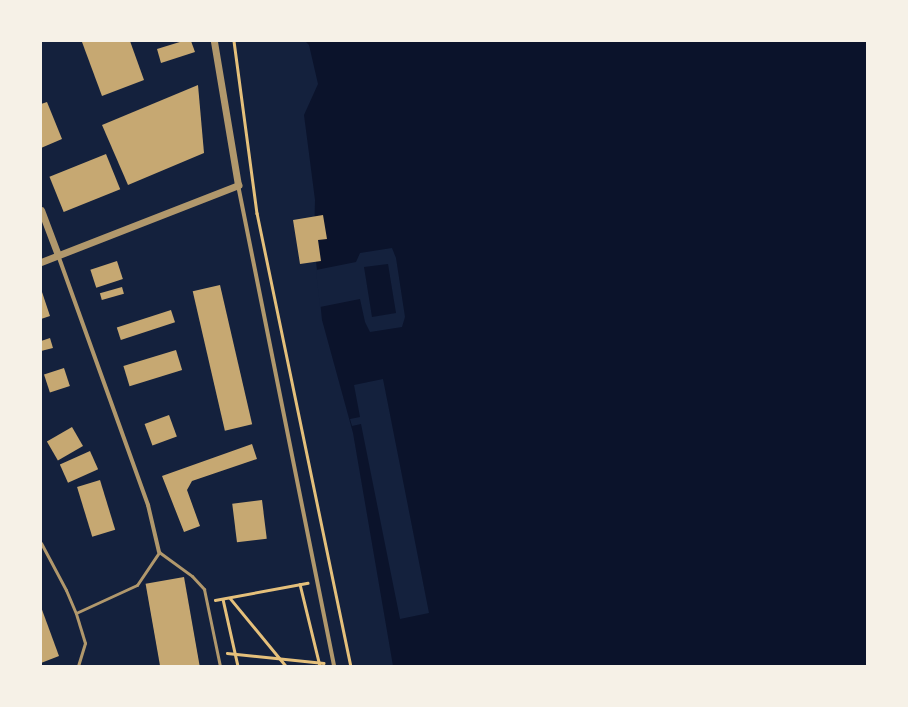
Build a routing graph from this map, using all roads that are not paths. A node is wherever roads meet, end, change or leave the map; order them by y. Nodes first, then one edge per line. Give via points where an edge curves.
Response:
1 (214, 41) edge
2 (238, 185) junction
3 (41, 210) edge
4 (58, 255) junction
5 (41, 262) edge
6 (41, 543) edge
7 (159, 552) junction
8 (76, 614) junction
9 (334, 665) edge
10 (78, 666) edge
11 (220, 666) edge

1 - 2 street
2 - 4 street
2 - 9 street
3 - 4 street
4 - 5 street
4 - 7 street via 148,505
6 - 8 lane
7 - 8 lane via 137,585
7 - 11 lane via 192,576 204,589
8 - 10 lane via 85,643

